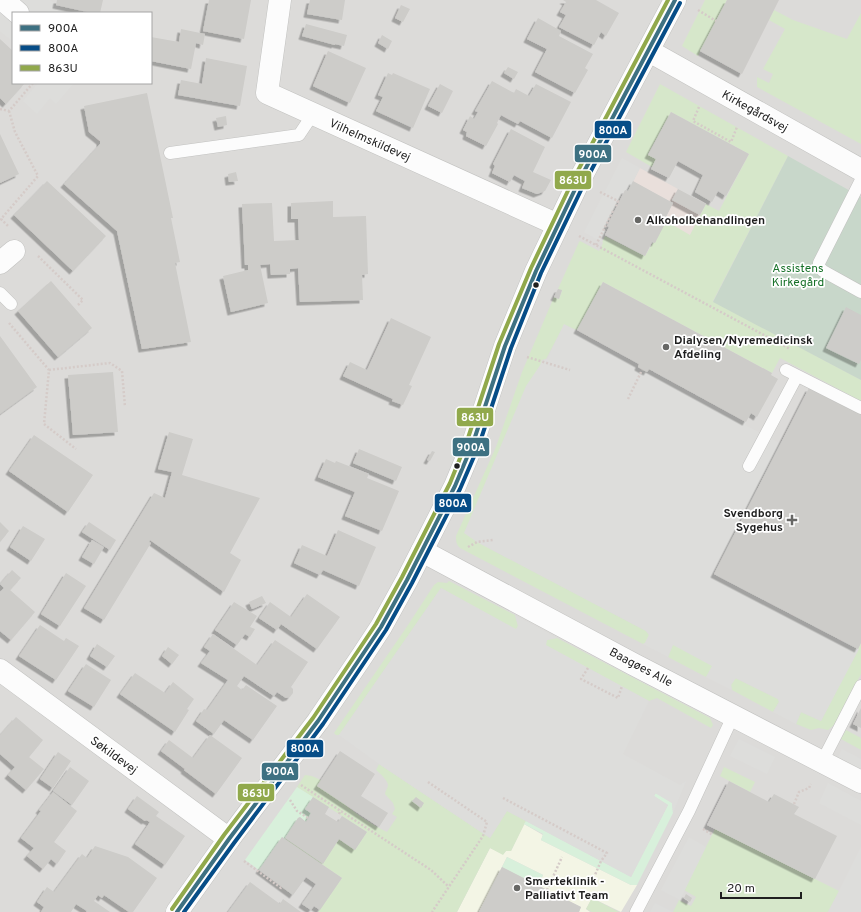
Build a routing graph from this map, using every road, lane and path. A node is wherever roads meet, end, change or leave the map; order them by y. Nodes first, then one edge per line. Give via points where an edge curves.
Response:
1 (3, 0) edge
2 (280, 0) edge
3 (675, 0) edge
4 (699, 11) dead end
5 (17, 12) edge
6 (716, 21) dead end
7 (649, 51) junction
8 (32, 84) edge
9 (0, 109) edge
10 (9, 111) junction
11 (313, 114) junction
12 (170, 153) dead end
13 (861, 170) edge
14 (861, 180) edge
15 (618, 201) dead end
16 (616, 206) dead end
17 (613, 211) dead end
18 (558, 225) junction
19 (10, 228) dead end
20 (596, 245) junction
21 (16, 255) edge
22 (861, 292) edge
23 (0, 293) edge
24 (11, 304) joint
25 (78, 305) dead end
26 (795, 352) dead end
27 (536, 360) dead end
28 (49, 370) junction
29 (570, 370) dead end
30 (642, 370) dead end
31 (786, 370) dead end
32 (797, 376) junction
33 (628, 399) dead end
34 (125, 407) dead end
35 (861, 408) edge
36 (76, 449) dead end
37 (749, 466) dead end
38 (422, 551) junction
39 (0, 670) edge
40 (581, 679) dead end
41 (861, 686) edge
42 (618, 698) dead end
43 (733, 716) junction
44 (822, 762) junction
45 (279, 772) junction
46 (428, 782) dead end
47 (861, 782) edge
48 (799, 792) dead end
49 (503, 798) dead end
50 (794, 804) dead end
51 (341, 810) junction
52 (297, 811) dead end
53 (339, 814) dead end
54 (308, 818) dead end
55 (226, 843) junction
56 (562, 857) dead end
57 (595, 875) dead end
58 (449, 887) junction
59 (282, 888) dead end
60 (547, 890) dead end
61 (177, 912) edge
62 (432, 912) edge
63 (636, 912) edge

1 - 5 street
2 - 11 street, Vilhelmskildevej via 267,93
3 - 7 street
4 - 6 path
7 - 13 street, Kirkegårdsvej
7 - 18 street
8 - 10 path
9 - 10 path
10 - 19 path via 14,132 38,176 1,219
11 - 12 lane via 299,135
11 - 18 street, Vilhelmskildevej
14 - 22 lane via 819,263 819,268
15 - 16 path
17 - 20 path
18 - 20 path
18 - 38 street via 536,271 506,346 455,486
20 - 26 path
21 - 25 path via 83,300
23 - 24 lane
24 - 28 path via 2,316
27 - 29 path
28 - 34 path via 110,363 122,371
28 - 36 path via 44,424
30 - 33 path
31 - 32 lane
32 - 35 lane
32 - 37 lane
38 - 43 street, Baagøes Alle
38 - 45 street via 393,606 362,656 318,721
39 - 55 street, Søkildevej
40 - 42 path
41 - 44 lane
43 - 44 street, Baagøes Alle
43 - 63 lane via 689,811
44 - 47 street, Baagøes Alle
45 - 51 path
45 - 55 street
46 - 58 path via 487,822 483,836
48 - 50 path
49 - 57 path via 607,853
51 - 53 path
51 - 58 path via 431,870
52 - 54 path
55 - 59 path
55 - 61 street
56 - 60 path
58 - 62 path

